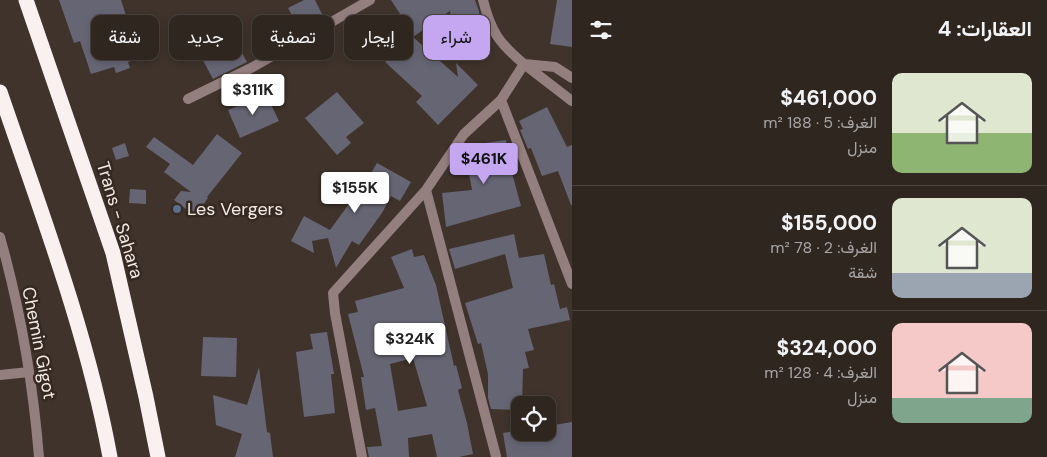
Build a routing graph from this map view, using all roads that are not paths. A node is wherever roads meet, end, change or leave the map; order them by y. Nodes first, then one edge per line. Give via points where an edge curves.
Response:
1 (26, 0) edge
2 (370, 0) edge
3 (484, 0) edge
4 (524, 64) junction
5 (572, 78) edge
6 (0, 92) edge
7 (188, 99) dead end
8 (501, 100) junction
9 (572, 101) edge
10 (426, 190) junction
11 (0, 237) edge
12 (572, 284) edge
13 (29, 372) junction
14 (0, 375) edge
15 (496, 456) edge
16 (39, 457) edge
17 (110, 457) edge
18 (158, 457) edge
19 (362, 457) edge

1 - 18 highway, Trans - Sahara via 113,253
2 - 7 street via 253,67
3 - 4 street via 488,22 504,47
4 - 5 street via 555,67
4 - 8 street
4 - 9 street
6 - 17 highway via 73,309 95,385
8 - 10 street via 464,134
8 - 12 street
10 - 15 street
10 - 19 street via 333,293
11 - 13 street, Chemin Gigot
13 - 14 street
13 - 16 street, Chemin Gigot

